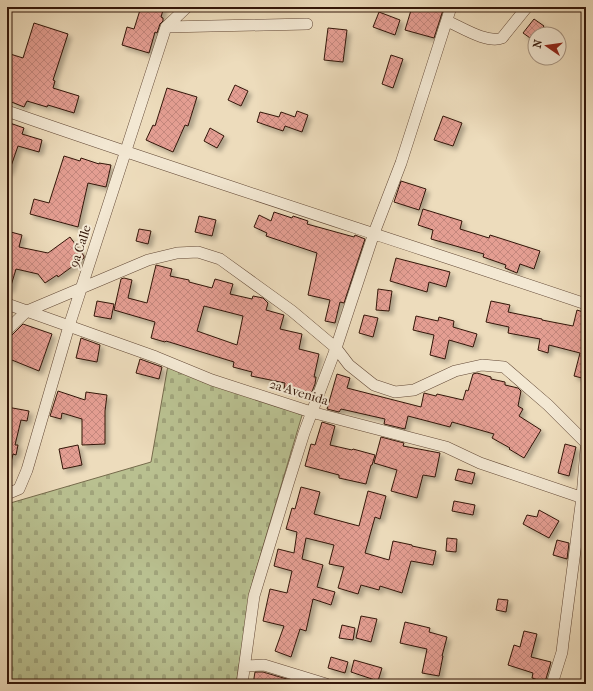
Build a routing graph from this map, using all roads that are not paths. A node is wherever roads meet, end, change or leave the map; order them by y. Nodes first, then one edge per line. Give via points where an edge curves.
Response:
1 (187, 7) edge
2 (452, 7) edge
3 (527, 7) edge
4 (447, 21) junction
5 (307, 24) dead end
6 (166, 27) junction
7 (7, 111) edge
8 (125, 152) junction
9 (374, 233) junction
10 (82, 287) junction
11 (7, 304) edge
12 (586, 304) edge
13 (26, 311) junction
14 (69, 326) junction
15 (7, 330) edge
16 (336, 348) junction
17 (311, 412) junction
18 (586, 443) edge
19 (586, 449) edge
20 (7, 494) edge
21 (584, 498) edge
22 (244, 666) junction
23 (242, 684) edge
24 (326, 684) edge
25 (552, 684) edge

1 - 6 street, 9a Calle
2 - 4 street
3 - 4 street via 502,38 496,40
4 - 9 street via 401,163
5 - 6 street
6 - 8 street, 9a Calle
7 - 8 street
8 - 9 street
8 - 10 street, 9a Calle
9 - 12 street
9 - 16 street
10 - 13 street
10 - 14 street, 9a Calle
10 - 16 street via 148,260 177,253 198,252 220,259 292,311
11 - 13 street, 2a Avenida
13 - 14 street, 2a Avenida
13 - 15 street
14 - 17 street, 2a Avenida via 212,380
14 - 20 street, 9a Calle via 27,470 19,489
16 - 17 street
16 - 18 street via 349,365 374,385 395,392 414,390 455,371 482,364 504,367 548,405
17 - 21 street, 2a Avenida via 446,447 480,463
17 - 22 street via 254,596
19 - 21 street
21 - 25 street via 562,652
22 - 23 street
22 - 24 street via 264,665

